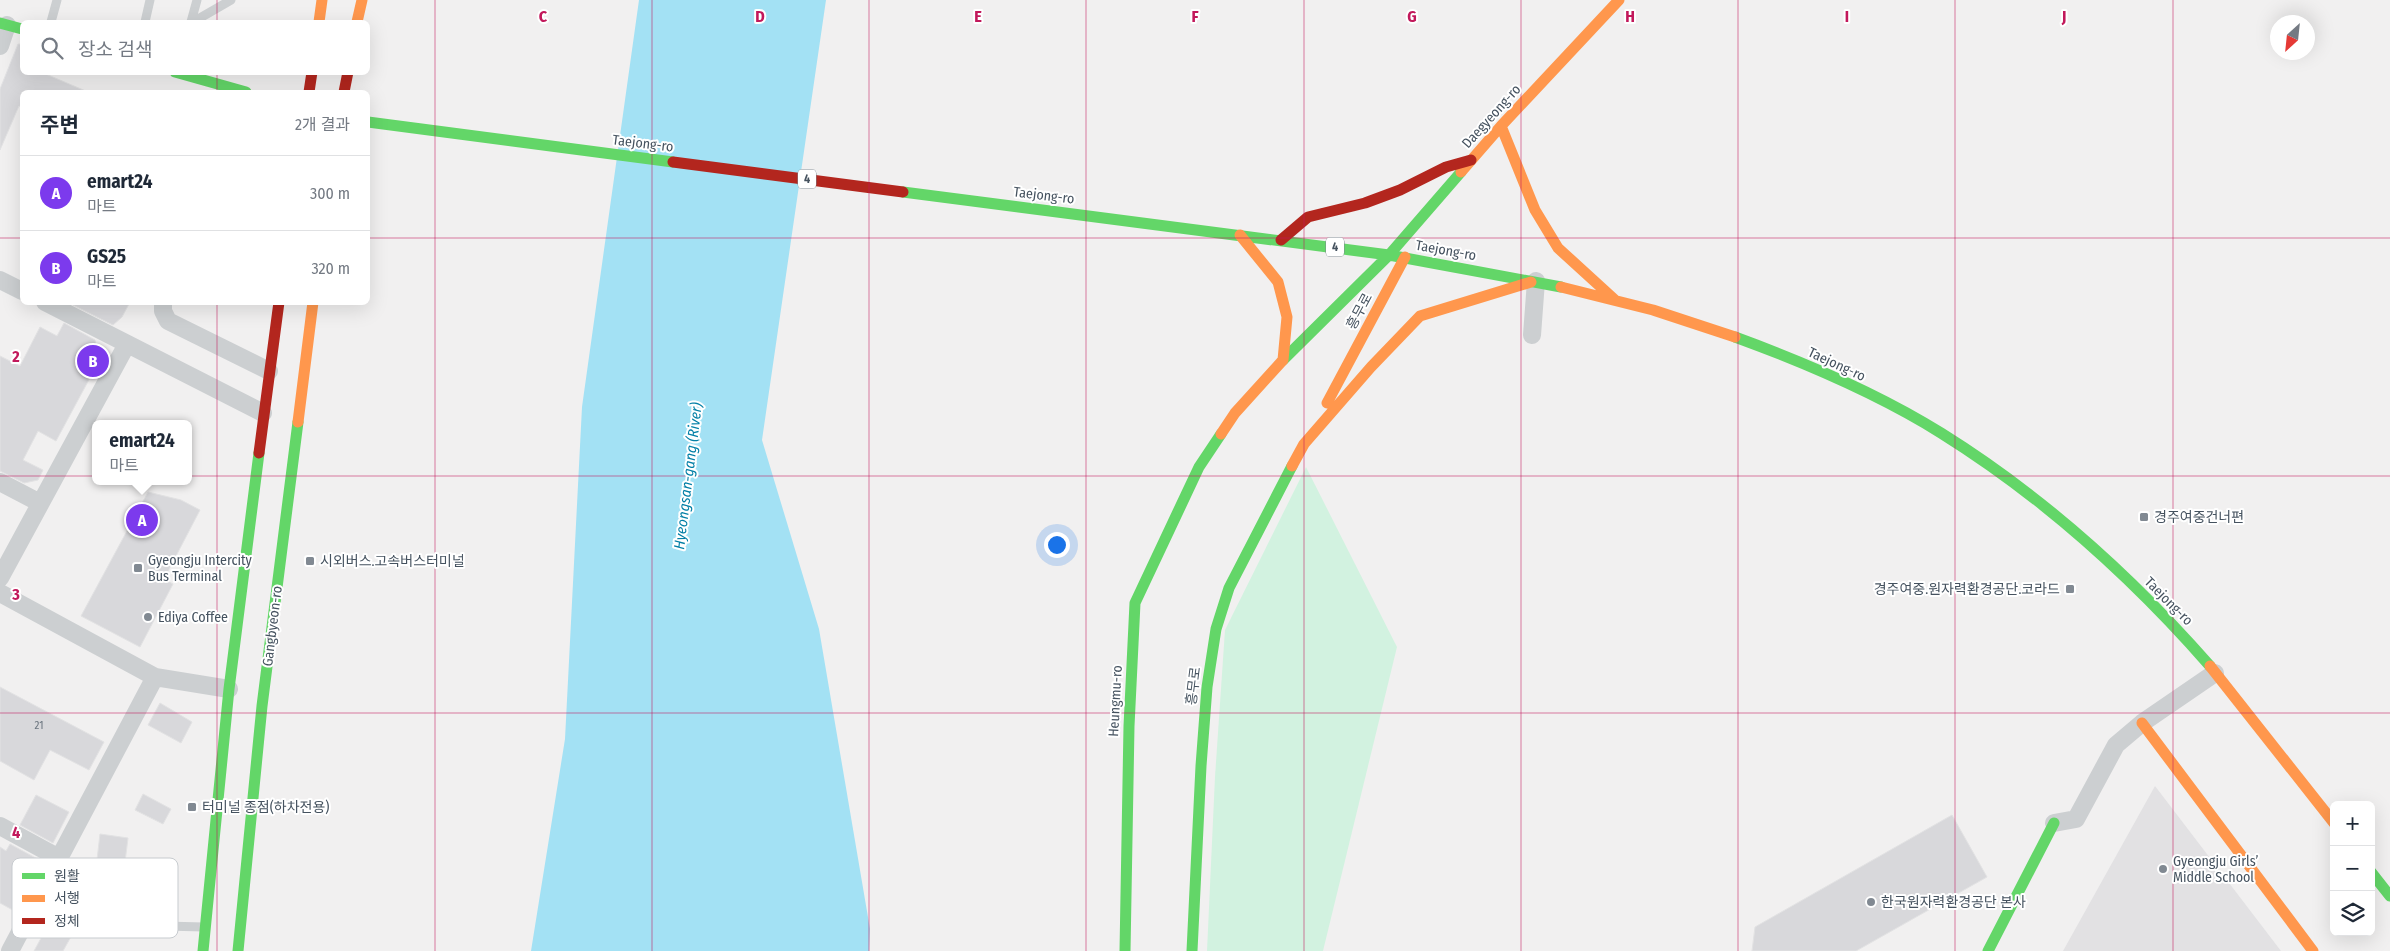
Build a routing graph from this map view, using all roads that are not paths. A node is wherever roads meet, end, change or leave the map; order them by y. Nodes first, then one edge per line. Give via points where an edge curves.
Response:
1 (57, 0) edge
2 (150, 0) edge
3 (197, 0) edge
4 (231, 0) edge
5 (322, 0) edge
6 (362, 0) edge
7 (1619, 0) edge
8 (52, 20) edge
9 (145, 20) edge
10 (192, 20) edge
11 (196, 20) edge
12 (319, 20) edge
13 (357, 20) edge
14 (10, 26) edge
15 (0, 46) edge
16 (181, 75) edge
17 (312, 75) edge
18 (347, 75) edge
19 (199, 86) edge
20 (230, 90) edge
21 (309, 90) edge
22 (344, 90) edge
23 (371, 123) edge
24 (1501, 126) junction
25 (1472, 159) junction
26 (1240, 235) junction
27 (1281, 240) junction
28 (1399, 243) junction
29 (1389, 255) junction
30 (1405, 258) junction
31 (0, 280) edge
32 (1536, 281) junction
33 (20, 290) edge
34 (1615, 300) junction
35 (50, 305) edge
36 (163, 305) edge
37 (279, 305) edge
38 (313, 305) edge
39 (1532, 335) dead end
40 (127, 344) junction
41 (1283, 360) junction
42 (269, 371) junction
43 (263, 413) junction
44 (1304, 444) junction
45 (0, 482) edge
46 (40, 503) junction
47 (0, 578) edge
48 (0, 593) edge
49 (2215, 673) junction
50 (155, 677) junction
51 (229, 689) junction
52 (2142, 723) junction
53 (2330, 818) edge
54 (2054, 823) joint
55 (0, 826) edge
56 (59, 858) joint
57 (2375, 877) edge
58 (2390, 896) edge
59 (178, 926) edge
60 (205, 927) junction
61 (17, 938) edge
62 (10, 951) edge
63 (203, 951) edge
64 (238, 951) edge
65 (1125, 951) edge
66 (1192, 951) edge
67 (1988, 951) edge
68 (2313, 951) edge

1 - 8 lane
2 - 9 lane
3 - 10 lane
4 - 11 lane
5 - 12 street
6 - 13 street
7 - 24 street, Daegyeong-ro
14 - 15 street
16 - 19 street
17 - 21 street
18 - 22 street
19 - 20 street
23 - 26 street, Taejong-ro / 4
24 - 25 street, Daegyeong-ro
24 - 34 street via 1535,210 1558,248
25 - 27 street via 1365,203 1308,217
25 - 28 street, Daegyeong-ro
26 - 27 street, Taejong-ro / 4
26 - 41 street via 1278,282 1287,317
27 - 29 street, Taejong-ro / 4
28 - 29 street, Daegyeong-ro
28 - 30 street
29 - 30 street, Taejong-ro
29 - 41 street, 흥무로
30 - 32 street, Taejong-ro
30 - 44 street, 흥무로
31 - 33 street
32 - 34 street, Taejong-ro
32 - 39 street
32 - 44 street, 흥무로 via 1420,316
34 - 49 street, Taejong-ro via 1713,329 1786,357 1885,402 1937,431 1989,464 2098,552 2172,624
35 - 40 street
36 - 42 street via 168,321
37 - 42 street
38 - 64 street, Gangbyeon-ro via 264,697
40 - 43 street
40 - 46 street
41 - 65 street, Heungmu-ro via 1235,413 1199,466 1136,603 1129,726
42 - 43 street
43 - 51 street
44 - 66 street, 흥무로 via 1229,588 1216,630 1207,687 1201,766
45 - 46 street
46 - 47 street
48 - 50 street
49 - 52 street
49 - 53 street, Taejong-ro
50 - 51 street
50 - 56 street
51 - 60 street
52 - 54 street via 2116,746 2076,819
52 - 68 street
54 - 67 street
55 - 56 street
57 - 58 street
59 - 60 lane
60 - 63 street
61 - 62 street

